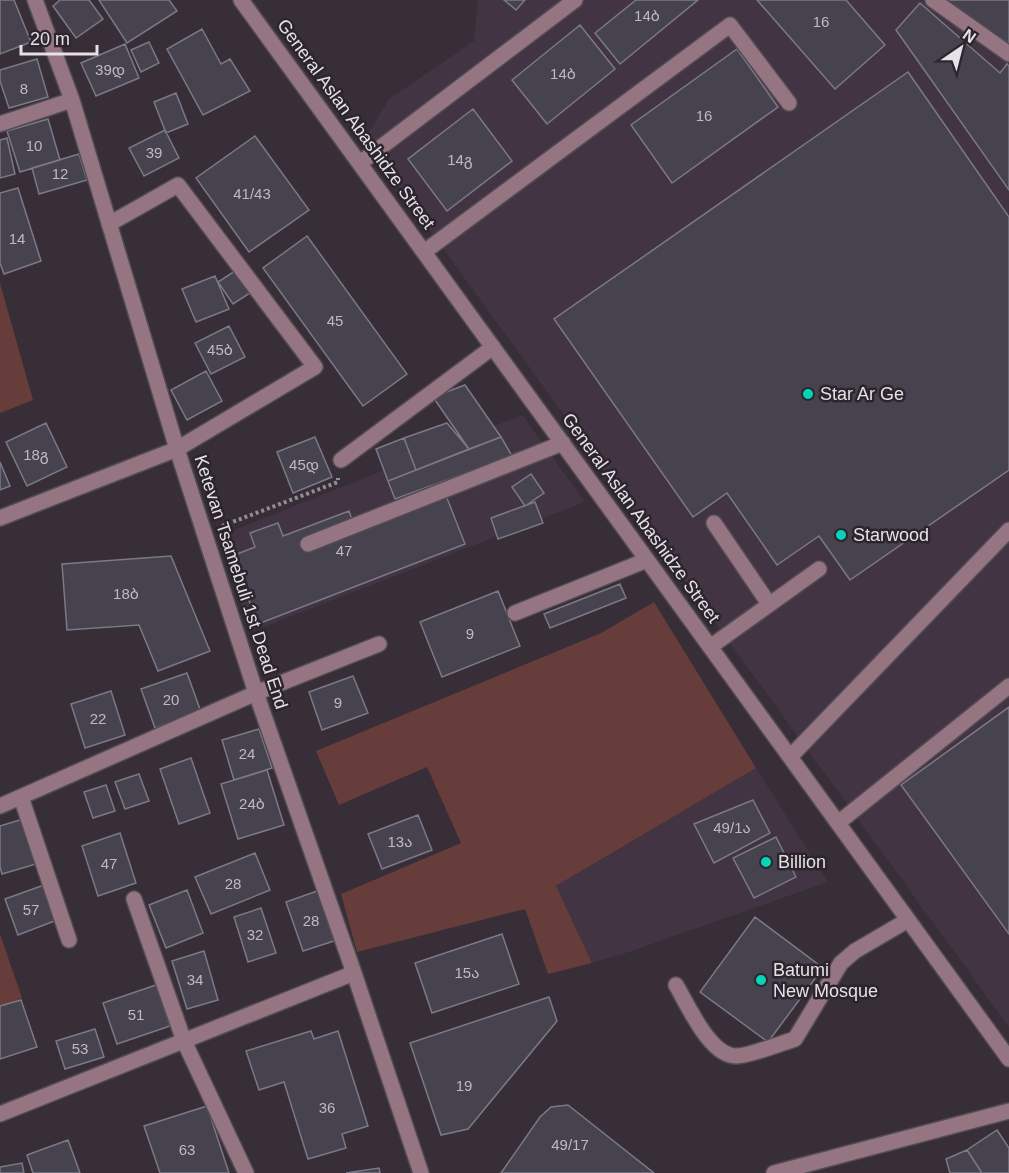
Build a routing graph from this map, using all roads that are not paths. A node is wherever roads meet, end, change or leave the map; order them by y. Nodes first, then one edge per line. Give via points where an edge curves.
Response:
1 (35, 0) edge
2 (242, 0) edge
3 (575, 0) edge
4 (933, 0) edge
5 (1009, 54) edge
6 (72, 100) junction
7 (789, 103) dead end
8 (0, 124) edge
9 (360, 163) junction
10 (109, 224) junction
11 (424, 252) junction
12 (493, 347) junction
13 (563, 443) junction
14 (177, 449) junction
15 (341, 460) road end
16 (0, 518) edge
17 (714, 524) dead end
18 (1009, 530) edge
19 (309, 544) dead end
20 (647, 560) junction
21 (819, 569) dead end
22 (769, 604) junction
23 (515, 613) dead end
24 (379, 645) dead end
25 (710, 647) junction
26 (1009, 686) edge
27 (256, 693) junction
28 (790, 757) junction
29 (21, 797) junction
30 (0, 806) edge
31 (838, 823) junction
32 (134, 899) dead end
33 (908, 920) junction
34 (69, 940) dead end
35 (354, 972) junction
36 (676, 985) dead end
37 (184, 1041) junction
38 (1009, 1059) edge
39 (1009, 1111) edge
40 (0, 1114) edge
41 (246, 1173) edge
42 (421, 1173) edge
43 (774, 1173) edge

1 - 6 street, Ketevan Tsamebuli 1st Dead End
2 - 9 street, General Aslan Abashidze Street
3 - 9 street
4 - 5 street
6 - 8 street
6 - 10 street, Ketevan Tsamebuli 1st Dead End
7 - 11 street via 730,25
9 - 11 street, General Aslan Abashidze Street
10 - 14 street, Ketevan Tsamebuli 1st Dead End
10 - 14 street via 178,185 315,367
11 - 12 street, General Aslan Abashidze Street
12 - 13 street, General Aslan Abashidze Street
12 - 15 street
13 - 19 street
13 - 20 street, General Aslan Abashidze Street
14 - 16 street
14 - 27 street, Ketevan Tsamebuli 1st Dead End
17 - 22 street
18 - 28 street
20 - 23 street
20 - 25 street, General Aslan Abashidze Street
21 - 22 street
22 - 25 street
24 - 27 street
25 - 28 street, General Aslan Abashidze Street
26 - 31 street
27 - 29 street
27 - 35 street, Ketevan Tsamebuli 1st Dead End
28 - 31 street, General Aslan Abashidze Street
29 - 30 street
29 - 34 street
31 - 33 street, General Aslan Abashidze Street
32 - 37 street
33 - 36 street via 841,963 795,1039 736,1056 711,1043
33 - 38 street, General Aslan Abashidze Street
35 - 37 street
35 - 42 street, Ketevan Tsamebuli 1st Dead End
37 - 40 street
37 - 41 street
39 - 43 street

